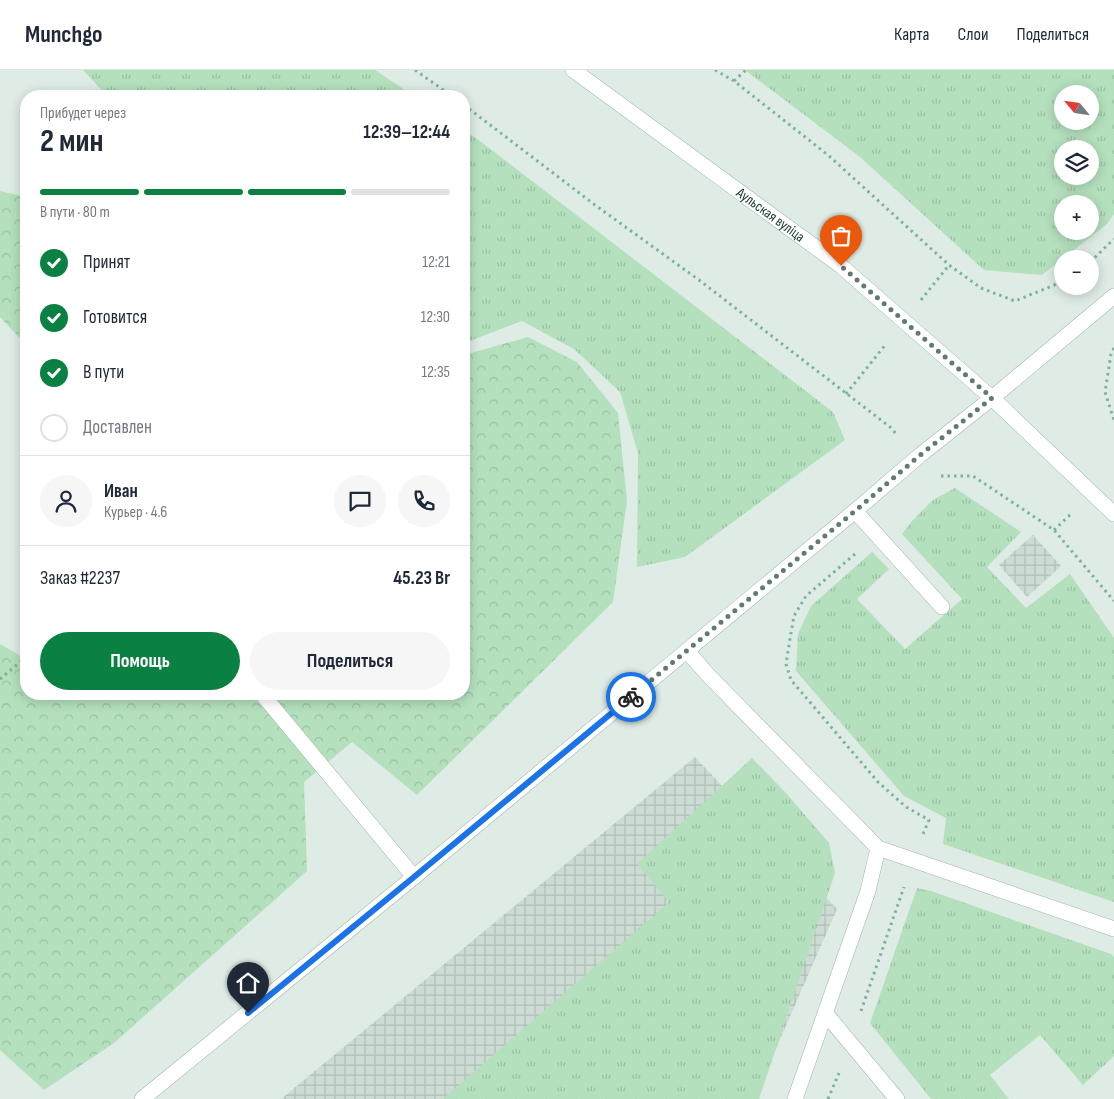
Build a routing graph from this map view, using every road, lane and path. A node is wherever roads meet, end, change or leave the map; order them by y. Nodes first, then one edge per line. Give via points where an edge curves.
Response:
1 (415, 70) edge
2 (573, 70) edge
3 (715, 70) edge
4 (746, 70) edge
5 (734, 81) junction
6 (443, 90) edge
7 (470, 109) edge
8 (1114, 239) edge
9 (1099, 253) edge
10 (1054, 285) edge
11 (1114, 296) edge
12 (1114, 348) edge
13 (992, 398) junction
14 (1114, 420) edge
15 (919, 456) junction
16 (855, 511) junction
17 (1114, 514) edge
18 (877, 535) junction
19 (1114, 601) edge
20 (942, 607) dead end
21 (687, 651) junction
22 (20, 662) edge
23 (0, 679) edge
24 (267, 700) edge
25 (878, 848) junction
26 (913, 860) junction
27 (414, 877) junction
28 (1114, 929) edge
29 (826, 1014) junction
30 (851, 1044) junction
31 (142, 1099) edge
32 (795, 1099) edge
33 (828, 1099) edge
34 (897, 1099) edge

1 - 6 path
2 - 13 street, Аульская вуліца via 841,266
3 - 5 path
4 - 5 path
5 - 10 path via 828,155 949,265 981,288 1015,301
7 - 15 path via 890,427
8 - 9 path
11 - 13 street
12 - 14 path via 1105,392
13 - 15 street
13 - 17 street, Аульская вуліца
15 - 16 street
15 - 19 path via 940,476 973,476 1054,530
16 - 18 street
16 - 21 street
18 - 20 street
18 - 26 path via 806,596 794,616 786,664 791,680 878,782 906,807 929,820
21 - 25 street
21 - 27 street
22 - 23 path
24 - 27 street
25 - 26 street
25 - 29 street via 868,890
26 - 28 street
26 - 30 path
27 - 31 street
29 - 30 street
29 - 32 street
30 - 33 path
30 - 34 street

